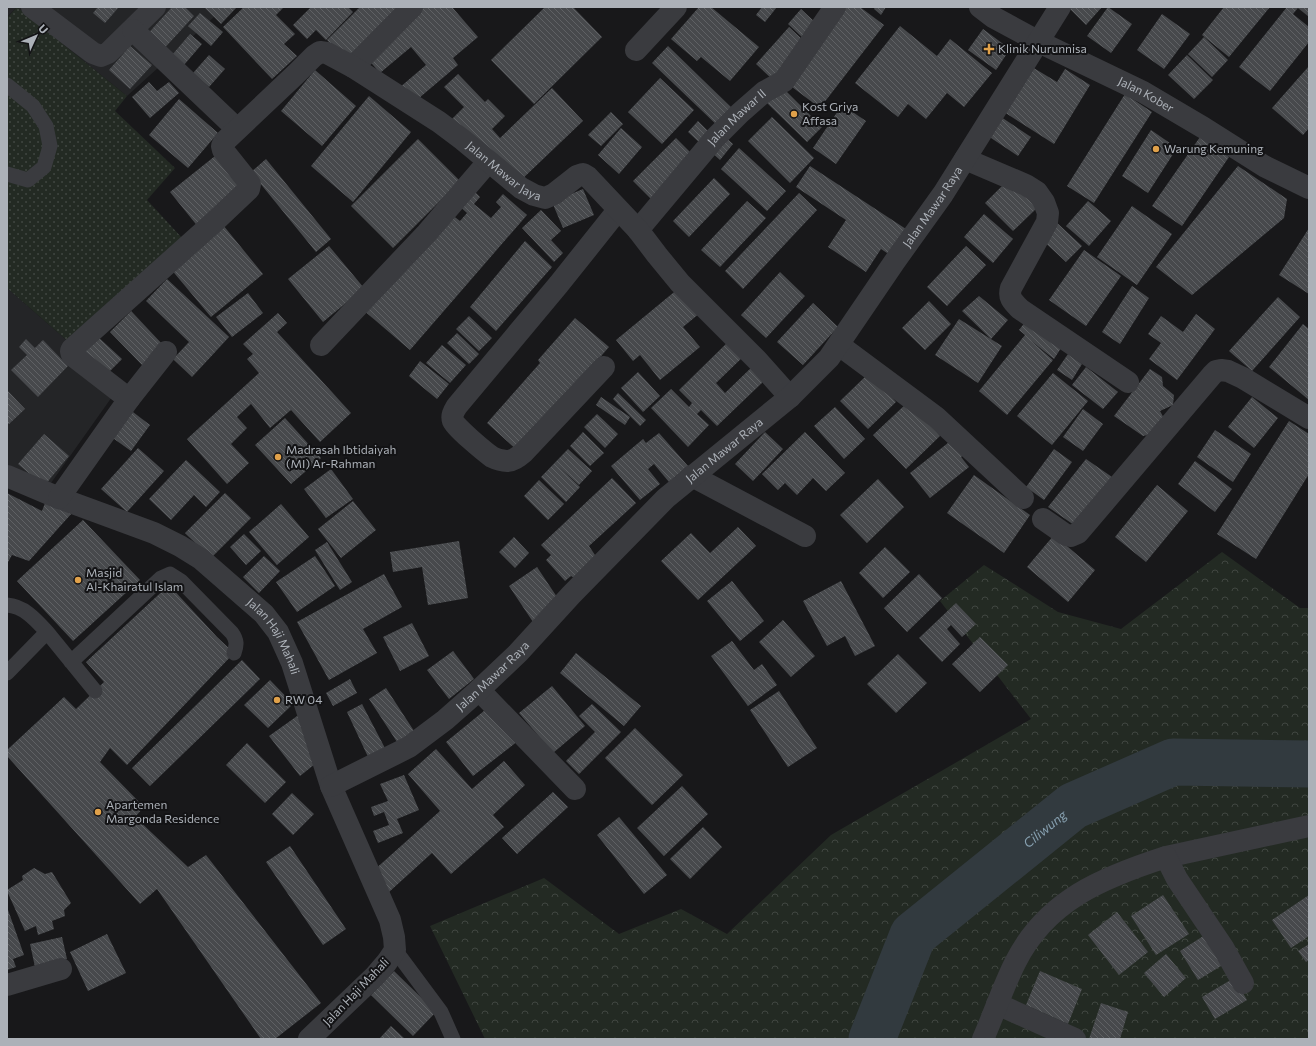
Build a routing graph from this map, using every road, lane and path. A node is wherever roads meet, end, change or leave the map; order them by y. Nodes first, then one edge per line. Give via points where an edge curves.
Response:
1 (32, 7) edge
2 (155, 7) edge
3 (412, 7) edge
4 (676, 7) edge
5 (835, 7) edge
6 (980, 7) edge
7 (1060, 7) edge
8 (133, 30) junction
9 (1039, 42) junction
10 (636, 50) dead end
11 (353, 67) junction
12 (7, 85) edge
13 (230, 135) junction
14 (965, 159) junction
15 (488, 162) junction
16 (7, 174) edge
17 (1309, 188) edge
18 (618, 210) junction
19 (638, 230) junction
20 (321, 345) dead end
21 (839, 345) junction
22 (166, 352) dead end
23 (604, 367) dead end
24 (1128, 382) dead end
25 (790, 398) junction
26 (129, 399) junction
27 (1309, 418) edge
28 (7, 476) edge
29 (692, 476) junction
30 (58, 498) junction
31 (1023, 498) dead end
32 (1043, 519) dead end
33 (805, 536) dead end
34 (7, 605) edge
35 (47, 632) junction
36 (234, 653) dead end
37 (70, 662) junction
38 (7, 673) edge
39 (480, 690) junction
40 (95, 691) dead end
41 (331, 786) junction
42 (575, 789) dead end
43 (1309, 826) edge
44 (1166, 857) junction
45 (395, 950) junction
46 (61, 970) dead end
47 (1242, 983) dead end
48 (7, 985) edge
49 (997, 1004) junction
50 (309, 1039) edge
51 (453, 1039) edge
52 (983, 1039) edge
53 (1075, 1039) edge

1 - 8 street via 93,53 101,56 108,53
2 - 8 street
3 - 11 street
4 - 10 street
5 - 19 street, Jalan Mawar II via 784,81 766,90 715,138
6 - 9 street, Jalan Kober via 992,17
7 - 9 street, Jalan Mawar Raya
8 - 13 street
9 - 14 street, Jalan Mawar Raya
9 - 17 street, Jalan Kober via 1143,92 1264,166
11 - 13 street, Jalan Mawar Jaya via 320,52
11 - 15 street, Jalan Mawar Jaya via 453,132
12 - 16 lane via 33,106 46,126 50,146 44,167 28,180
13 - 26 street via 222,146 223,150 250,184 249,189 71,351 72,355
14 - 21 street, Jalan Mawar Raya
14 - 24 street via 1037,192 1048,213 1047,222 1011,288 1010,298 1020,309
15 - 18 street, Jalan Mawar Jaya via 522,188 545,198 583,174
15 - 20 street via 427,233
18 - 19 street, Jalan Mawar Jaya
18 - 23 street via 457,406 453,413 453,421 492,457 507,461 515,459
19 - 25 street, Jalan Mawar Jaya via 680,283 757,360
21 - 25 street, Jalan Mawar Raya
21 - 31 street via 936,417
22 - 26 street
25 - 29 street, Jalan Mawar Raya
26 - 30 street
27 - 32 street via 1243,378 1228,371 1216,371 1078,533 1066,535
28 - 30 street, Jalan Haji Mahali
29 - 33 street
29 - 39 street, Jalan Mawar Raya via 651,512
30 - 41 street, Jalan Haji Mahali via 154,533 180,546 201,559 264,614 278,632 292,663
34 - 35 lane via 15,606 32,616
35 - 37 lane
35 - 38 lane
36 - 37 lane via 236,640 232,633 181,581 170,574 161,578
37 - 40 lane
39 - 41 street, Jalan Mawar Raya via 409,747
39 - 42 street
41 - 45 street, Jalan Haji Mahali via 390,920
43 - 44 street
44 - 47 street via 1177,879 1224,949
44 - 49 street via 1106,879 1079,893 1049,915 1032,935 1016,962
45 - 50 street, Jalan Haji Mahali via 375,976
45 - 51 lane via 440,1012
46 - 48 street
49 - 52 street
49 - 53 street

